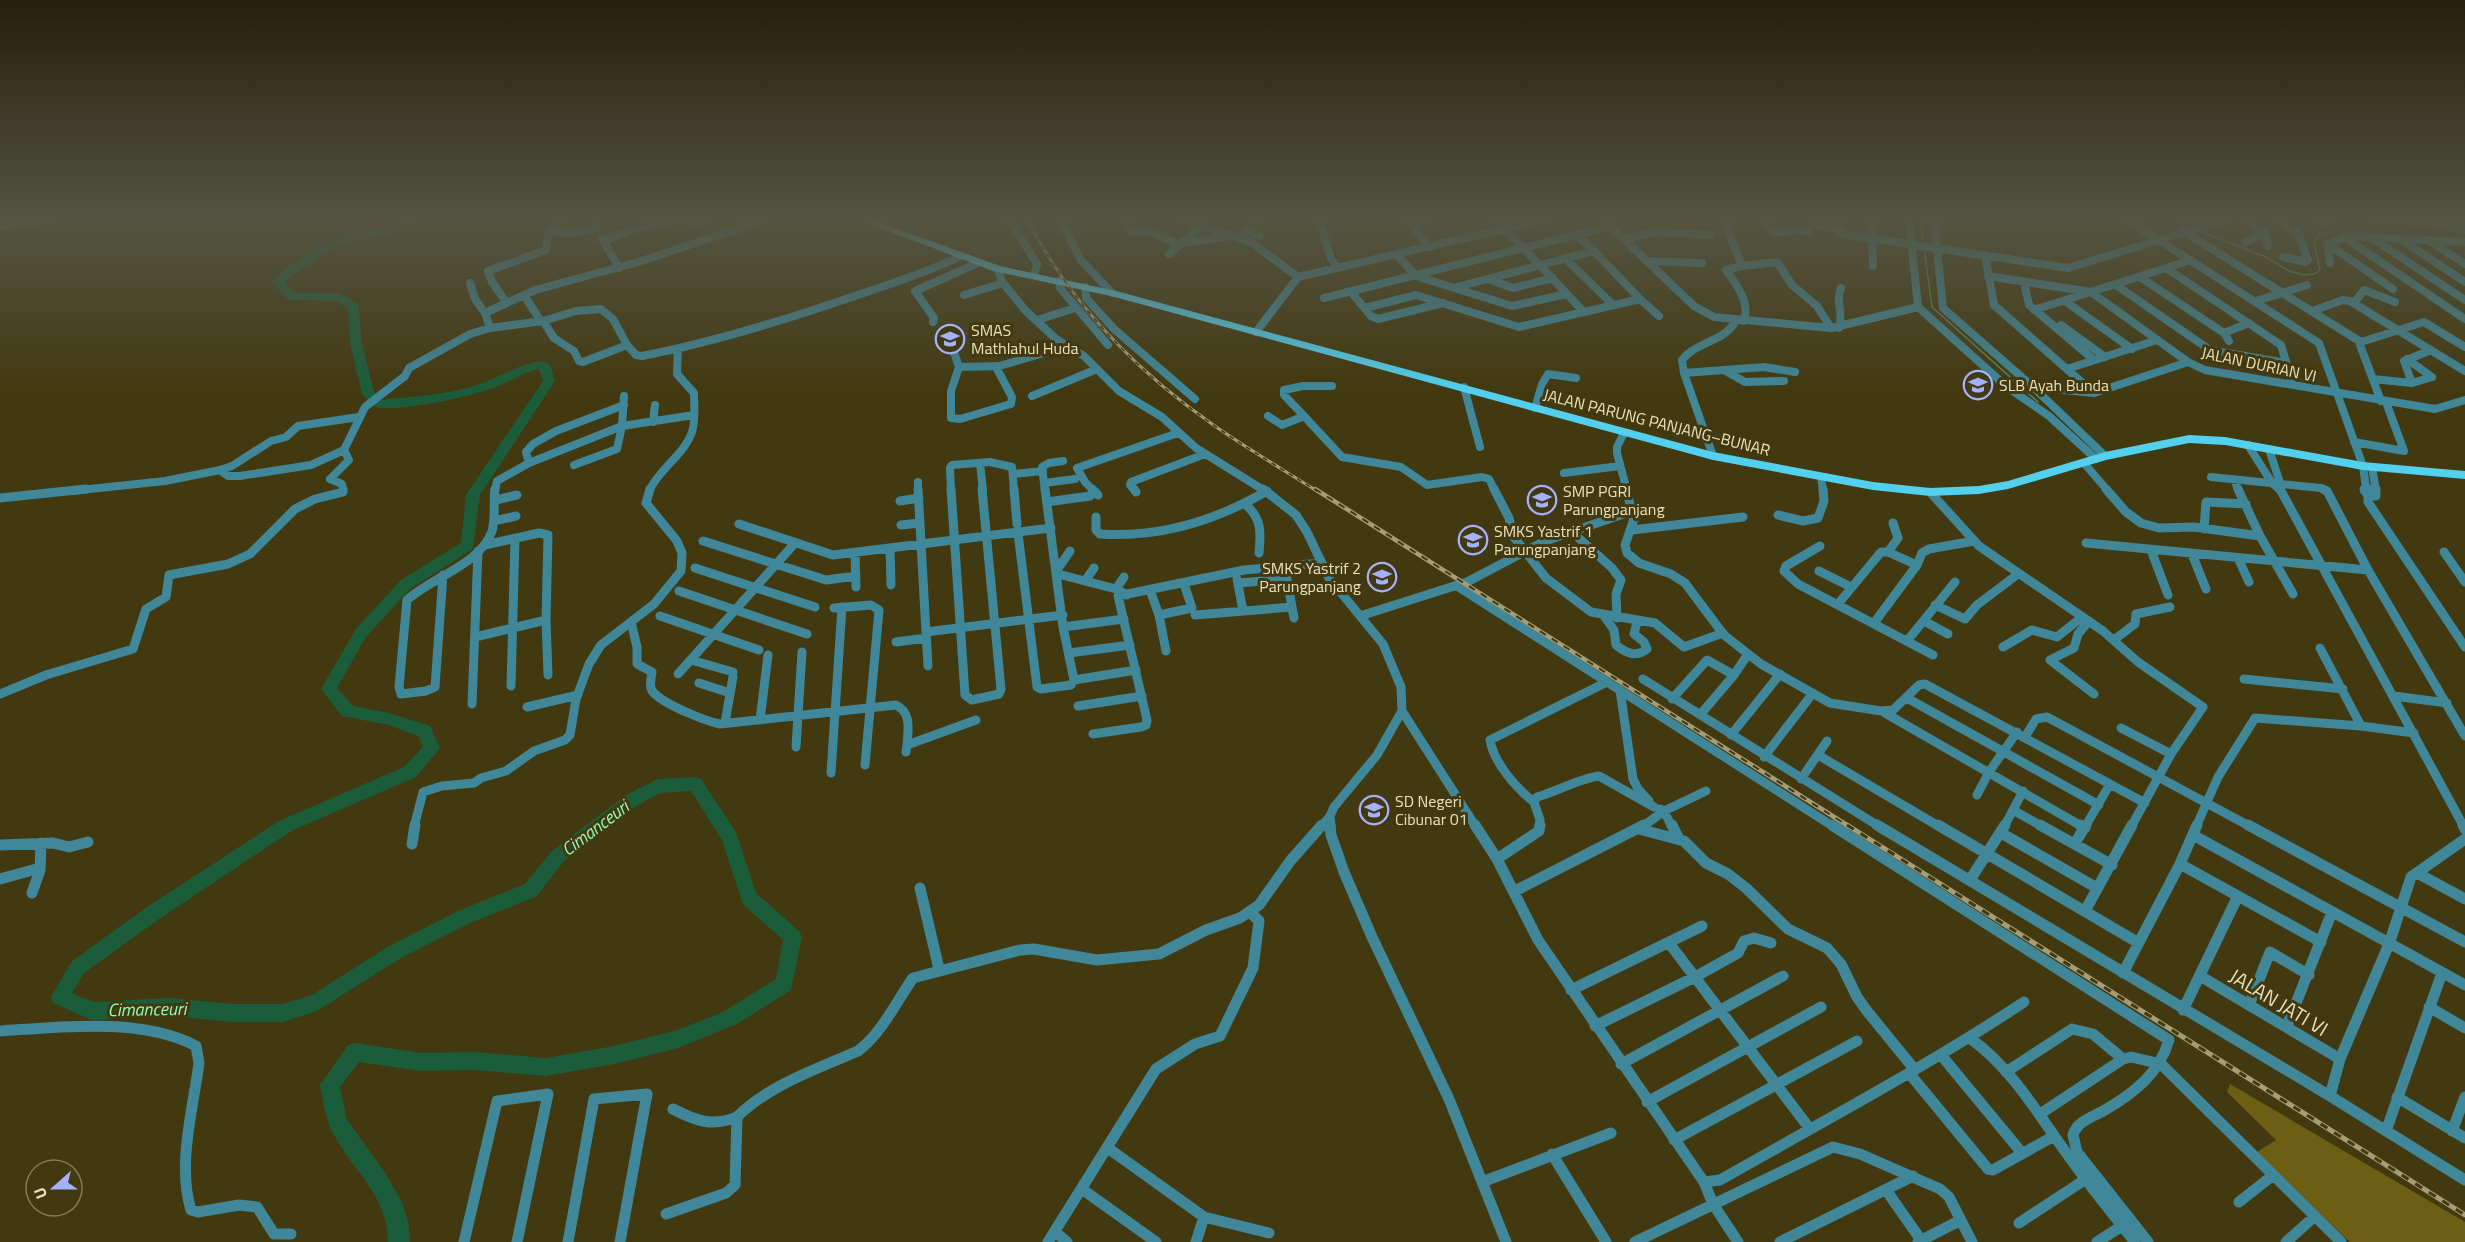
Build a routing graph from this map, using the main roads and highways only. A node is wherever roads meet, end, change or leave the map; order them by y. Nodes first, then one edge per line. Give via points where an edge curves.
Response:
1 (1039, 277) edge
2 (2465, 475) edge

1 - 2 main road, JALAN PARUNG PANJANG–BUNAR via 1112,293 1713,456 1873,486 1930,492 1978,490 2189,439 2248,445 2343,463

